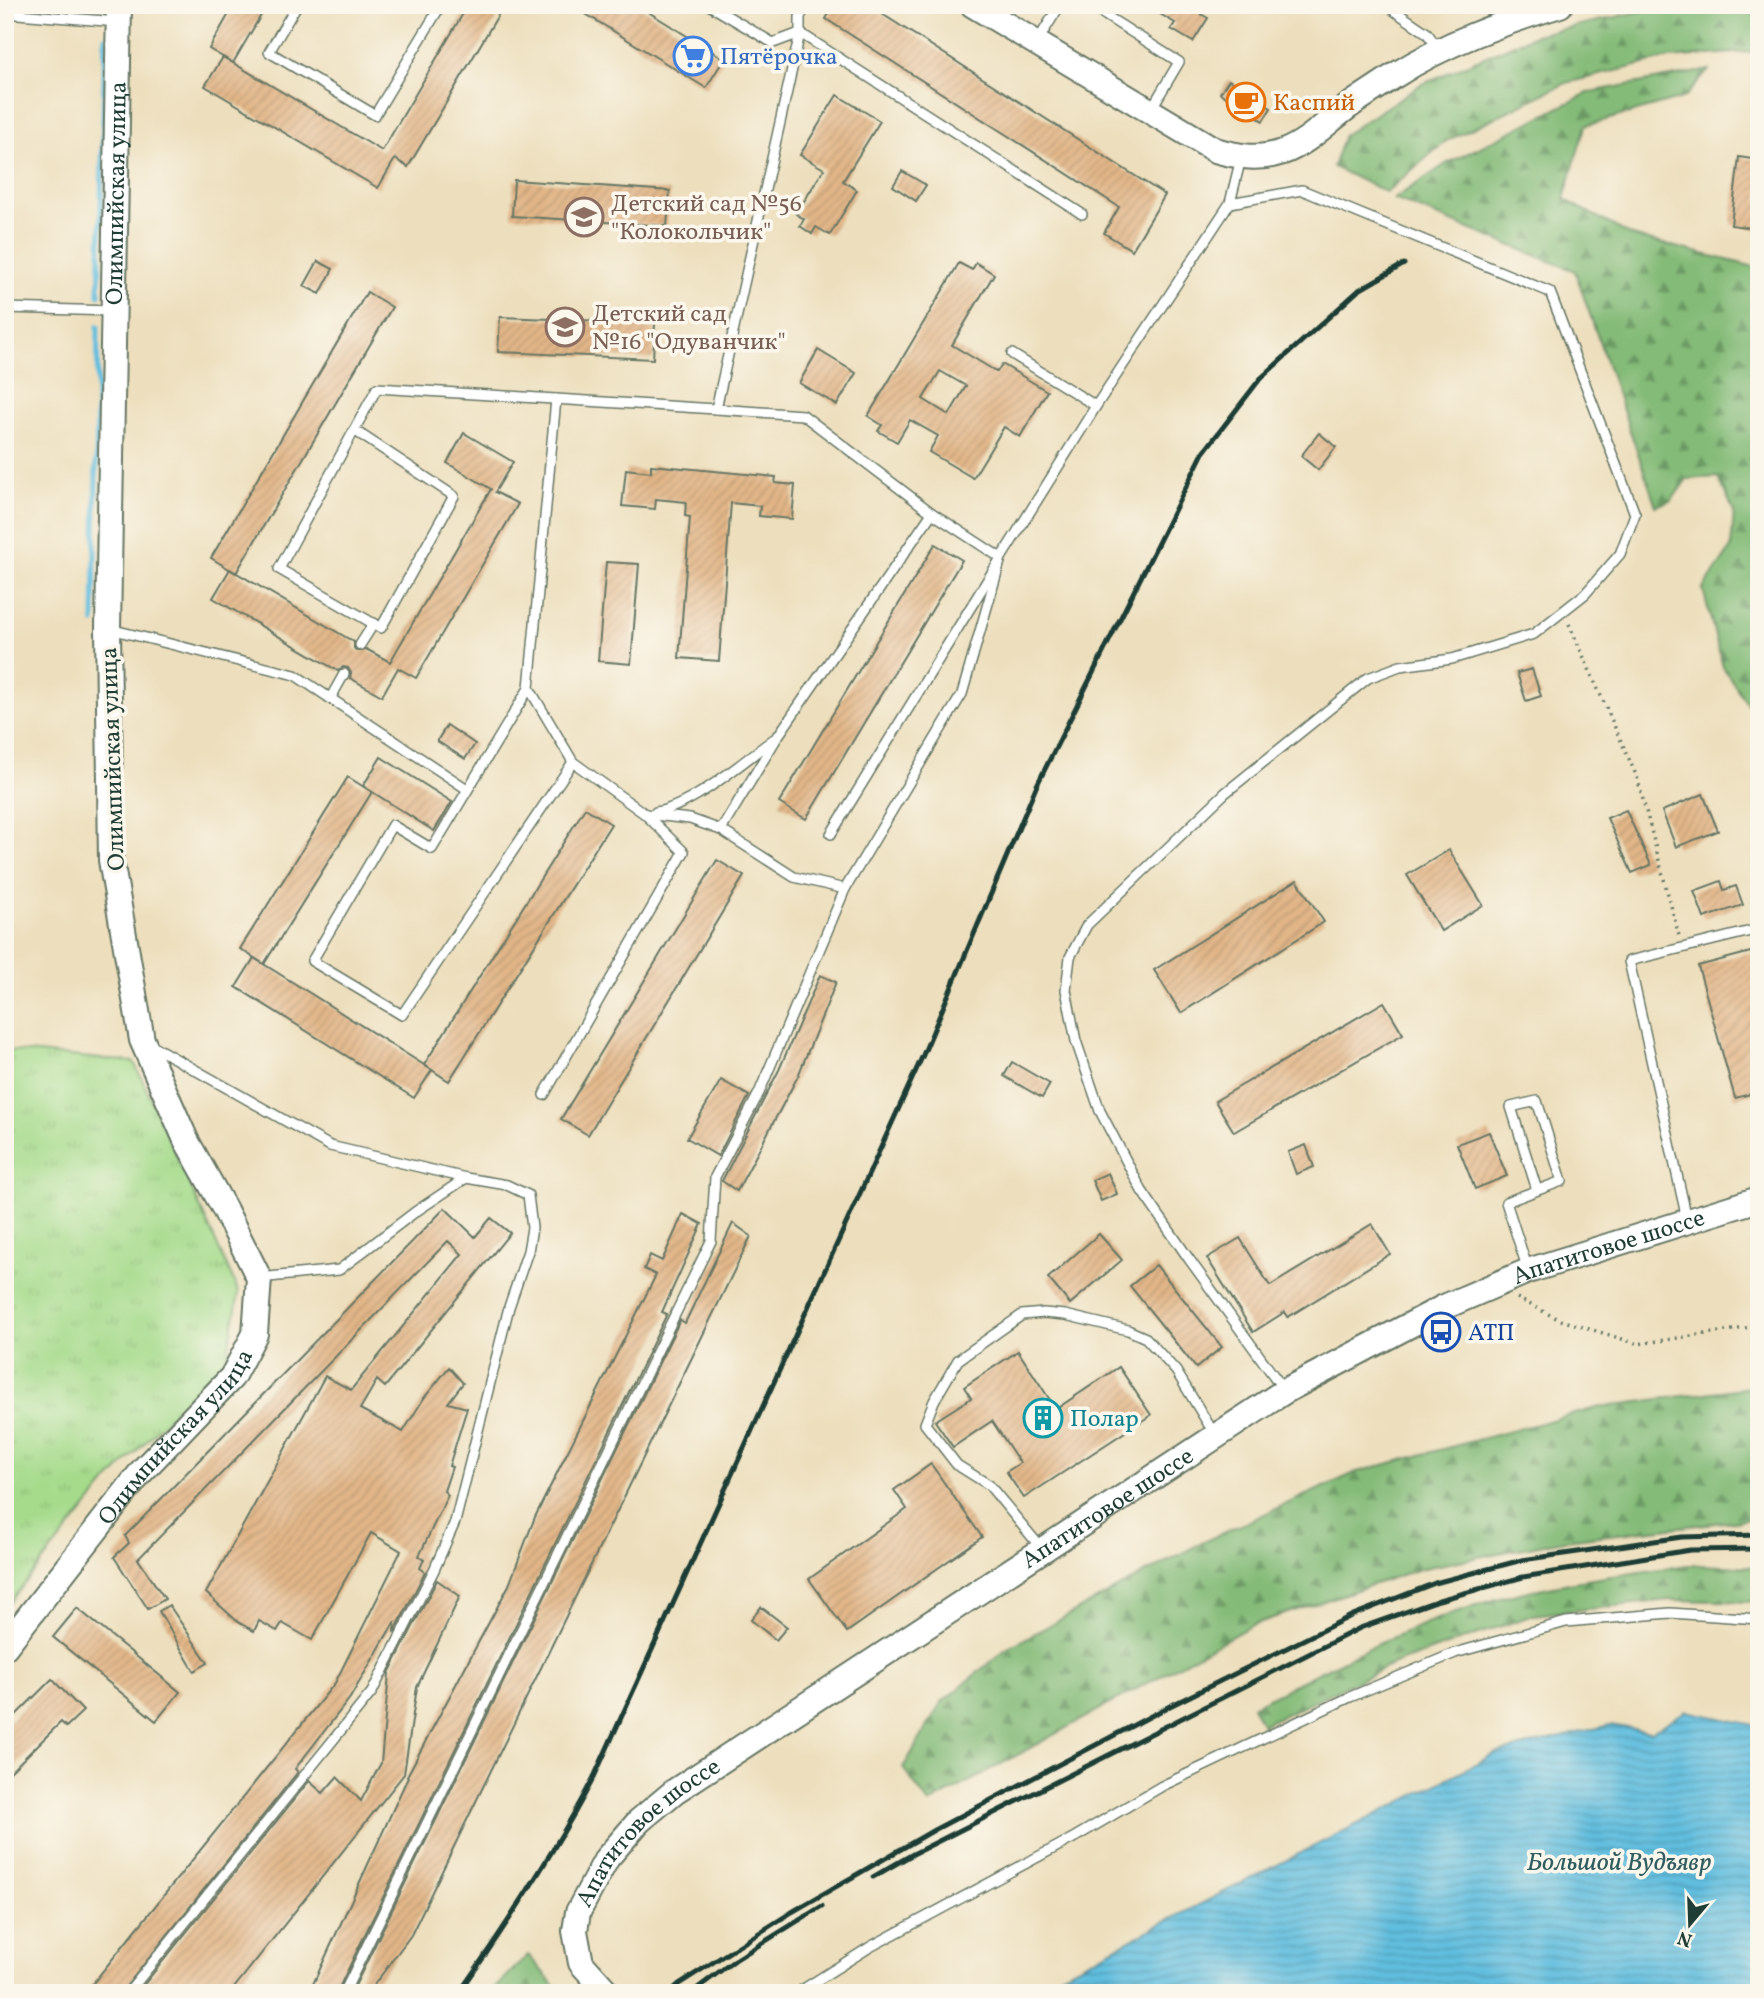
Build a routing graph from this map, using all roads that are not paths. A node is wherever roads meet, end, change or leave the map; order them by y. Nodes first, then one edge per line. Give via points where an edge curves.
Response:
1 (297, 5) edge
2 (441, 5) edge
3 (709, 5) edge
4 (807, 5) edge
5 (972, 5) edge
6 (1060, 5) edge
7 (1089, 5) edge
8 (1386, 5) edge
9 (1560, 5) edge
10 (6, 13) edge
11 (118, 14) edge
12 (800, 33) junction
13 (1035, 44) junction
14 (5, 49) edge
15 (1440, 50) junction
16 (1150, 111) junction
17 (1241, 158) junction
18 (1230, 203) junction
19 (1082, 214) dead end
20 (5, 308) edge
21 (114, 311) junction
22 (1012, 354) dead end
23 (556, 399) junction
24 (1096, 406) junction
25 (716, 409) junction
26 (354, 430) junction
27 (932, 513) junction
28 (1001, 558) junction
29 (373, 623) junction
30 (108, 628) junction
31 (360, 645) dead end
32 (344, 674) dead end
33 (529, 688) junction
34 (330, 699) junction
35 (778, 736) junction
36 (573, 761) junction
37 (467, 789) junction
38 (645, 814) junction
39 (721, 830) junction
40 (831, 834) dead end
41 (845, 889) junction
42 (1759, 929) edge
43 (142, 1040) junction
44 (544, 1095) dead end
45 (466, 1178) junction
46 (1537, 1191) junction
47 (1759, 1199) edge
48 (1688, 1221) junction
49 (1528, 1271) junction
50 (259, 1278) junction
51 (1285, 1391) junction
52 (1216, 1437) junction
53 (1042, 1550) junction
54 (1759, 1619) edge
55 (5, 1647) edge
56 (128, 1993) edge
57 (344, 1993) edge
58 (608, 1993) edge
59 (797, 1993) edge

1 - 2 lane via 269,52 375,115
3 - 12 lane via 773,43
4 - 12 lane via 800,17
5 - 13 street
6 - 13 lane
7 - 16 lane via 1179,62
8 - 15 lane via 1427,33
9 - 15 street via 1490,27
10 - 11 lane
10 - 14 lane
11 - 21 street, Олимпийская улица
12 - 19 lane
12 - 25 lane
13 - 16 street
15 - 17 street via 1285,151
16 - 17 street via 1216,150
17 - 18 lane
18 - 24 lane
18 - 51 lane via 1302,190 1550,292 1635,514 1620,554 1585,594 1534,634 1368,678 1225,793 1087,925 1070,957 1066,990 1076,1041 1100,1111 1142,1191
20 - 21 lane
21 - 30 street, Олимпийская улица
22 - 24 lane
23 - 25 lane
23 - 26 lane via 377,388
23 - 33 lane
24 - 28 lane
25 - 27 lane via 803,415
26 - 29 lane via 279,569
26 - 29 lane via 454,496 381,628
27 - 28 lane
27 - 35 lane
28 - 40 lane
28 - 41 lane via 962,694
29 - 31 lane
30 - 34 lane via 295,675
30 - 43 street, Олимпийская улица via 111,860
32 - 34 lane
33 - 36 lane
33 - 37 lane
34 - 37 lane
35 - 38 lane via 672,810
35 - 39 lane
36 - 37 lane via 402,1015 312,961 393,825 432,849
36 - 38 lane
38 - 39 lane via 690,819
38 - 44 lane via 684,852
39 - 41 lane via 794,877
41 - 57 lane via 759,1093 715,1177 711,1241
42 - 48 lane via 1629,961
43 - 45 lane via 330,1146
43 - 50 street, Олимпийская улица via 186,1140
45 - 50 lane via 340,1270
45 - 56 lane via 507,1185 528,1195 532,1228 455,1522 372,1692
46 - 46 lane via 1562,1181 1537,1101 1511,1107
46 - 49 lane via 1506,1202
47 - 48 street, Апатитовое шоссе
48 - 49 street, Апатитовое шоссе
49 - 51 street, Апатитовое шоссе via 1444,1307
50 - 55 street, Олимпийская улица via 255,1334 232,1377 142,1471
51 - 52 street, Апатитовое шоссе
52 - 53 street, Апатитовое шоссе
52 - 53 lane via 1176,1371 1146,1338 1128,1329 1065,1315 1022,1315 958,1360 925,1424 957,1465 989,1485
53 - 58 street, Апатитовое шоссе via 675,1791 639,1821 607,1858 578,1912 575,1931 581,1963
54 - 59 lane via 1670,1613 1566,1622 1455,1653 1162,1786 870,1947

